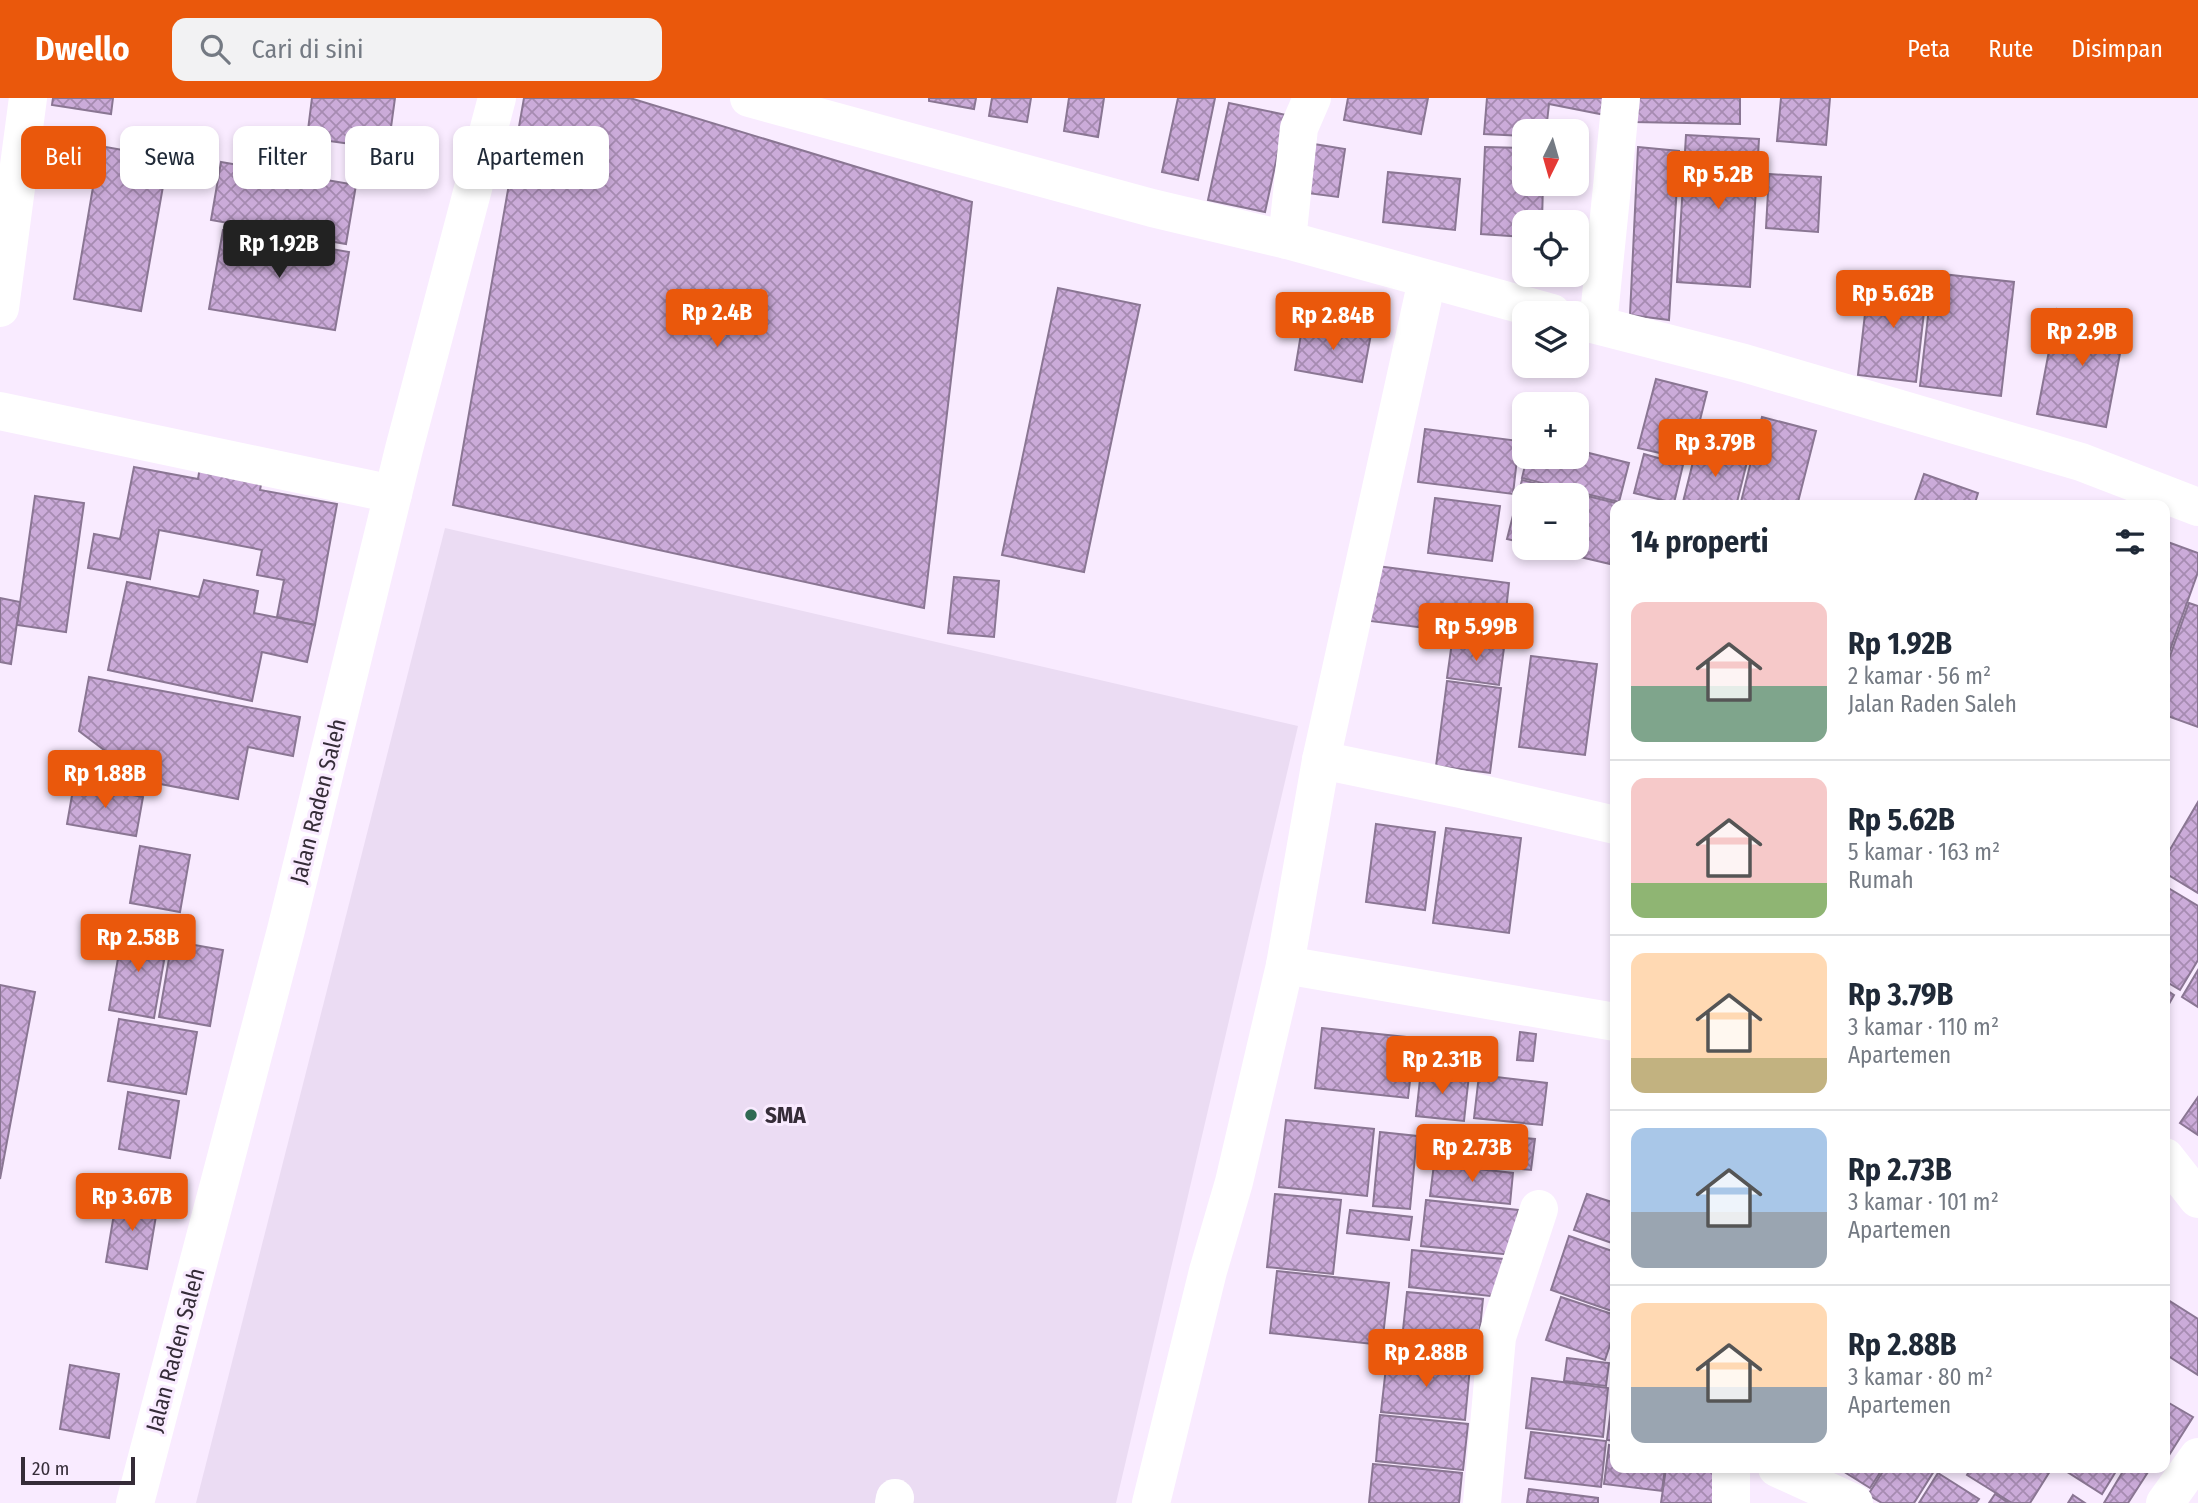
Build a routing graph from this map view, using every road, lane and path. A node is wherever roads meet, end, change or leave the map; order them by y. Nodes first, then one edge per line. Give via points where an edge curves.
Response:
1 (28, 98) edge
2 (497, 98) edge
3 (749, 98) edge
4 (1312, 98) edge
5 (1621, 98) edge
6 (1287, 240) junction
7 (1427, 280) junction
8 (1512, 302) edge
9 (0, 308) edge
10 (1589, 316) edge
11 (1589, 323) edge
12 (0, 411) edge
13 (393, 494) junction
14 (2198, 507) edge
15 (1321, 760) junction
16 (1610, 824) edge
17 (1285, 965) junction
18 (1610, 1021) edge
19 (2170, 1163) edge
20 (2198, 1199) edge
21 (1539, 1209) dead end
22 (2198, 1457) edge
23 (1731, 1473) edge
24 (1788, 1473) edge
25 (135, 1503) edge
26 (1152, 1503) edge
27 (1482, 1503) edge
28 (1731, 1503) edge
29 (1854, 1503) edge
30 (2165, 1503) edge

1 - 9 street
2 - 13 street, Jalan Raden Saleh
3 - 6 street via 1152,208
4 - 6 street via 1299,128
5 - 10 street
6 - 7 street
7 - 8 street
7 - 15 street
11 - 14 street via 1744,363 2081,462
12 - 13 street
13 - 25 street, Jalan Raden Saleh via 286,930
15 - 16 street
15 - 17 street
17 - 18 street
17 - 26 street
19 - 20 street
21 - 27 street via 1497,1337
22 - 30 street
23 - 28 street
24 - 29 street

